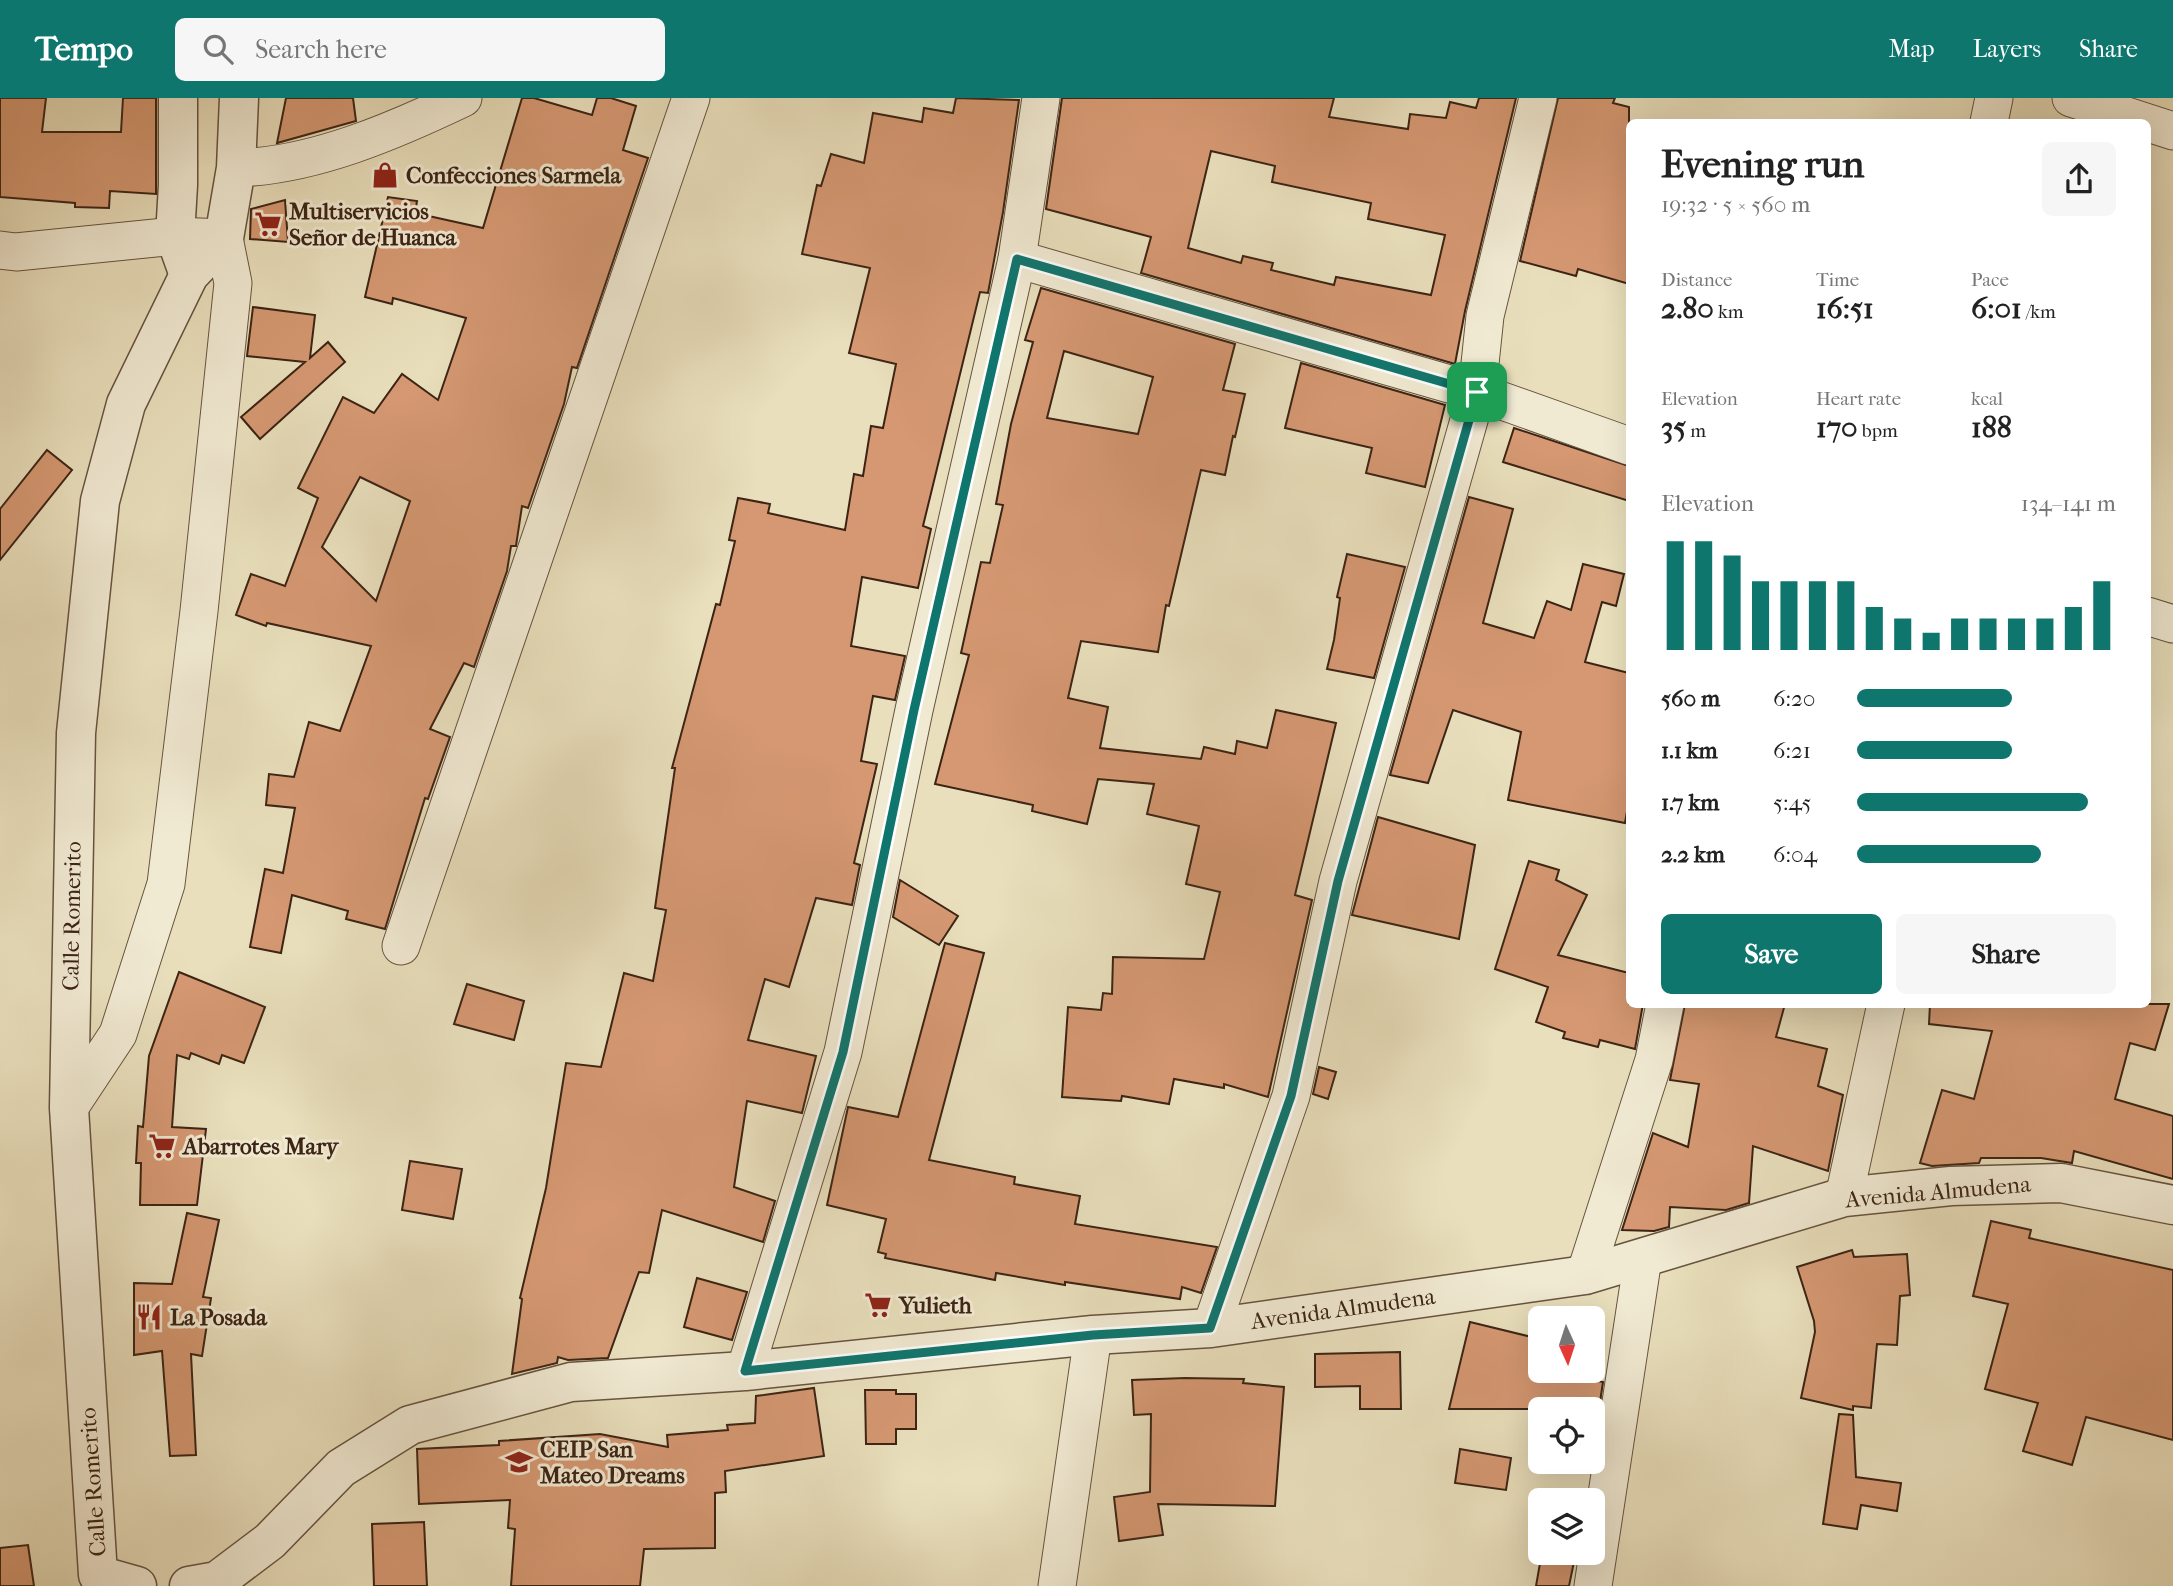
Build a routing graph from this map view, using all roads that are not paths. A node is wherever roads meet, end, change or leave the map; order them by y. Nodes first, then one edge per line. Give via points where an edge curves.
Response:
1 (178, 98) edge
2 (239, 98) edge
3 (463, 98) edge
4 (691, 98) edge
5 (1041, 98) edge
6 (1538, 98) edge
7 (1994, 98) edge
8 (2071, 98) edge
9 (1990, 119) edge
10 (2136, 119) edge
11 (2151, 124) edge
12 (2173, 131) edge
13 (236, 168) junction
14 (175, 236) junction
15 (224, 238) junction
16 (0, 250) edge
17 (1017, 259) junction
18 (188, 275) junction
19 (1477, 392) junction
20 (1626, 445) edge
21 (2151, 617) edge
22 (2173, 624) edge
23 (401, 946) dead end
24 (1664, 1008) edge
25 (1885, 1008) edge
26 (69, 1108) junction
27 (1843, 1198) junction
28 (2172, 1200) edge
29 (1643, 1258) junction
30 (1585, 1275) junction
31 (1210, 1328) junction
32 (1093, 1335) junction
33 (745, 1371) junction
34 (98, 1580) edge
35 (137, 1586) edge
36 (189, 1586) edge
37 (1057, 1586) edge
38 (1592, 1586) edge

1 - 14 street
2 - 13 street
3 - 13 street via 410,123 301,159 271,167
4 - 23 street
5 - 17 street
6 - 19 street via 1485,316
7 - 9 street
8 - 10 street
11 - 12 street
13 - 15 street
14 - 15 street
14 - 16 street
14 - 18 street
15 - 18 street, Calle Romerito
15 - 26 street via 233,283 166,884 118,1034
17 - 19 street
17 - 33 street via 914,710 843,1052
18 - 26 street, Calle Romerito via 126,404 100,501 76,733
19 - 20 street
19 - 31 street via 1338,881 1291,1096
21 - 22 street
24 - 30 street via 1654,1060
25 - 27 street
26 - 34 street, Calle Romerito
27 - 28 street, Avenida Almudena via 1951,1186 2061,1183
27 - 29 street, Avenida Almudena
29 - 30 street, Avenida Almudena
29 - 38 street
30 - 31 street, Avenida Almudena
31 - 32 street, Avenida Almudena
32 - 33 street, Avenida Almudena
32 - 37 street
33 - 36 street, Avenida Almudena via 571,1382 410,1424 341,1468 270,1541 217,1581
34 - 35 street

